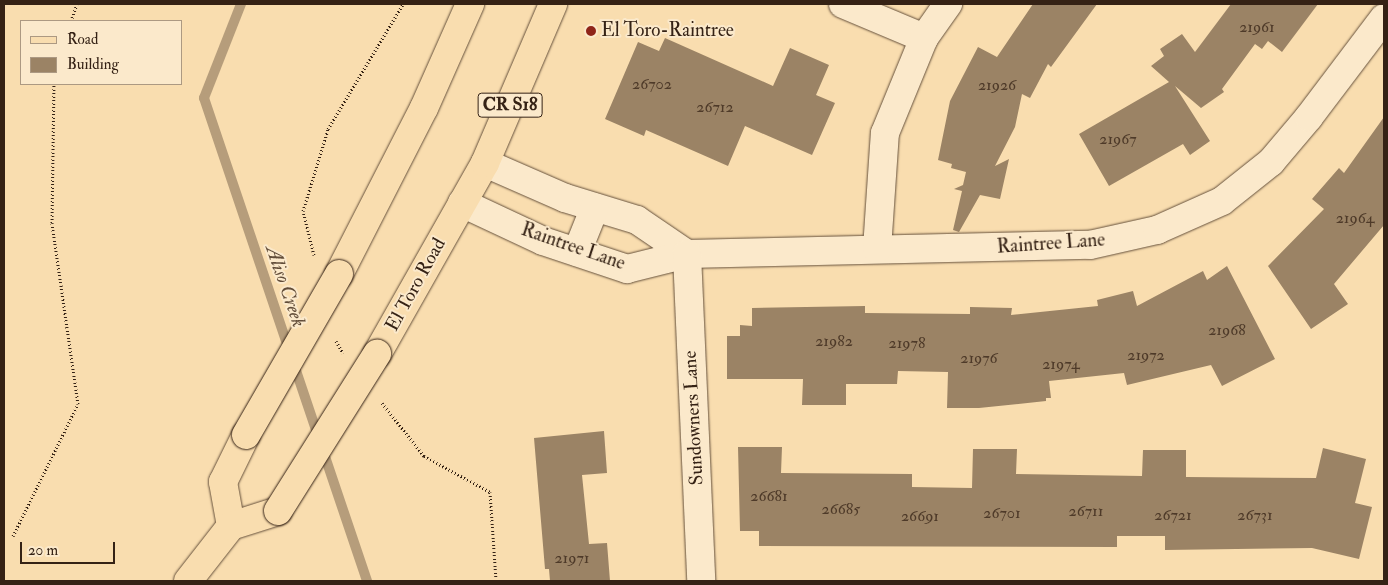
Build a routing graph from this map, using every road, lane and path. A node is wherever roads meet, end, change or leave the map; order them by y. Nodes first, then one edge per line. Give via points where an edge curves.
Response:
1 (78, 4) edge
2 (470, 4) edge
3 (553, 4) edge
4 (843, 4) edge
5 (948, 4) edge
6 (1384, 18) edge
7 (71, 20) edge
8 (924, 38) junction
9 (54, 85) edge
10 (485, 163) junction
11 (462, 203) junction
12 (595, 207) junction
13 (878, 249) junction
14 (578, 252) junction
15 (687, 254) junction
16 (231, 526) junction
17 (13, 536) dead end
18 (188, 581) edge
19 (701, 581) edge

1 - 7 path
2 - 16 main road, bridge via 424,108 338,274 246,434 223,482
3 - 10 main road, El Toro Road / CR S18
4 - 8 street
5 - 8 street
6 - 13 street, Raintree Lane via 1272,162 1222,201 1156,230 1090,245 971,250
8 - 13 street via 885,133
9 - 17 path via 52,222 78,404
10 - 11 main road, El Toro Road / CR S18
10 - 12 street
11 - 14 street, Raintree Lane via 544,241
11 - 16 main road, El Toro Road / CR S18, bridge via 377,354 278,510
12 - 14 street
12 - 15 street via 637,220
13 - 15 street, Raintree Lane
14 - 15 street, Raintree Lane via 627,269
15 - 19 street, Sundowners Lane
16 - 18 main road

